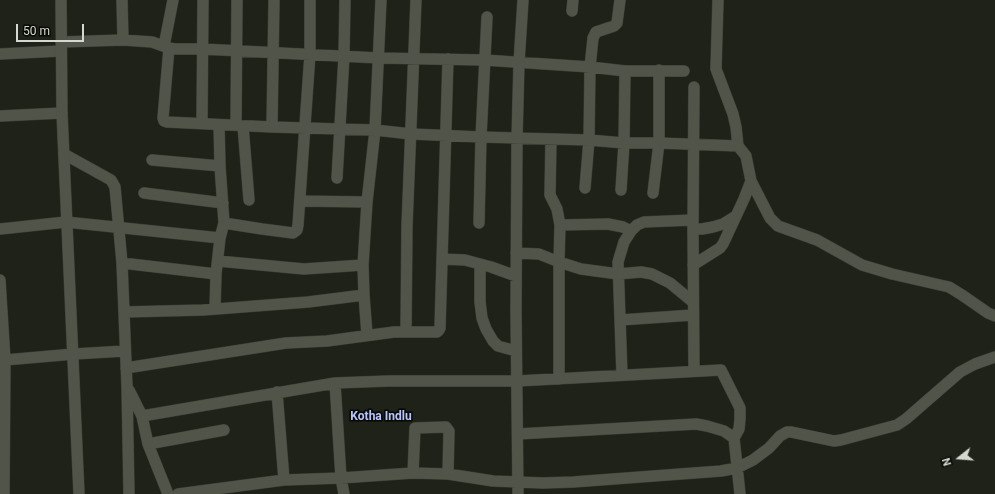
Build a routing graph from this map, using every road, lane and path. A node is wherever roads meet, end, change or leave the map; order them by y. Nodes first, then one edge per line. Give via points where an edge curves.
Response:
1 (61, 0) edge
2 (122, 0) edge
3 (173, 0) edge
4 (203, 0) edge
5 (237, 0) edge
6 (274, 0) edge
7 (310, 0) edge
8 (345, 0) edge
9 (381, 0) edge
10 (416, 0) edge
11 (523, 0) edge
12 (620, 0) edge
13 (718, 0) edge
14 (487, 17) dead end
15 (123, 40) junction
16 (61, 47) junction
17 (167, 47) junction
18 (202, 49) junction
19 (237, 52) junction
20 (272, 53) junction
21 (0, 54) edge
22 (310, 54) junction
23 (344, 56) junction
24 (379, 58) junction
25 (414, 59) junction
26 (448, 59) junction
27 (484, 60) junction
28 (519, 63) junction
29 (590, 66) junction
30 (659, 70) junction
31 (625, 71) junction
32 (684, 71) dead end
33 (694, 87) dead end
34 (62, 113) junction
35 (0, 116) edge
36 (202, 123) junction
37 (219, 125) junction
38 (239, 126) junction
39 (272, 127) junction
40 (305, 128) junction
41 (340, 129) junction
42 (375, 130) junction
43 (411, 134) junction
44 (446, 135) junction
45 (481, 137) junction
46 (517, 139) junction
47 (551, 139) junction
48 (589, 140) junction
49 (624, 143) junction
50 (659, 143) junction
51 (694, 144) junction
52 (738, 146) junction
53 (64, 154) junction
54 (152, 160) dead end
55 (220, 166) junction
56 (337, 178) dead end
57 (751, 181) junction
58 (585, 188) dead end
59 (621, 190) dead end
60 (144, 193) dead end
61 (653, 193) dead end
62 (249, 200) dead end
63 (300, 201) junction
64 (367, 202) junction
65 (223, 203) junction
66 (736, 216) junction
67 (66, 222) junction
68 (224, 223) junction
69 (479, 223) dead end
70 (693, 224) junction
71 (560, 225) junction
72 (118, 228) junction
73 (0, 229) edge
74 (631, 231) junction
75 (220, 238) junction
76 (516, 253) junction
77 (442, 259) junction
78 (218, 261) junction
79 (122, 262) junction
80 (559, 262) junction
81 (480, 265) junction
82 (693, 265) junction
83 (363, 266) junction
84 (216, 274) junction
85 (618, 274) junction
86 (516, 276) junction
87 (0, 280) edge
88 (364, 295) junction
89 (693, 302) junction
90 (215, 309) junction
91 (124, 312) junction
92 (694, 315) junction
93 (995, 316) edge
94 (620, 320) junction
95 (406, 331) junction
96 (367, 336) junction
97 (125, 351) junction
98 (516, 351) junction
99 (74, 354) junction
100 (995, 357) edge
101 (5, 360) junction
102 (126, 368) junction
103 (694, 371) junction
104 (622, 375) junction
105 (559, 379) junction
106 (517, 381) junction
107 (335, 384) junction
108 (127, 387) junction
109 (277, 392) junction
110 (142, 416) junction
111 (224, 430) dead end
112 (518, 434) junction
113 (734, 438) junction
114 (148, 444) junction
115 (737, 468) junction
116 (413, 473) junction
117 (448, 474) junction
118 (341, 478) junction
119 (284, 480) junction
120 (518, 483) junction
121 (4, 494) edge
122 (79, 494) edge
123 (128, 494) edge
124 (168, 494) edge
125 (178, 494) edge
126 (344, 494) edge
127 (518, 494) edge
128 (740, 494) edge

1 - 16 street
2 - 15 street
3 - 17 street
4 - 18 street
5 - 19 street
6 - 20 street
7 - 22 street
8 - 23 street
9 - 24 street
10 - 25 street
11 - 28 street
12 - 29 street via 618,23 594,34
13 - 52 street via 716,69 733,114
14 - 27 street
15 - 16 street
15 - 17 street via 152,42
16 - 21 street
16 - 34 street
17 - 18 street
17 - 36 street via 164,121
18 - 19 street
18 - 36 street
19 - 20 street
19 - 38 street
20 - 22 street
20 - 39 street
22 - 23 street
22 - 40 street
23 - 24 street
23 - 41 street
24 - 25 street
24 - 42 street
25 - 26 street
25 - 43 street
26 - 27 street
26 - 44 street
27 - 28 street
27 - 45 street
28 - 29 street
28 - 46 street
29 - 31 street
29 - 48 street
30 - 31 street
30 - 32 street
30 - 50 street
31 - 49 street
33 - 51 street
34 - 35 street
34 - 53 street
36 - 37 street
37 - 38 street
37 - 55 street
38 - 39 street
38 - 62 street
39 - 40 street
40 - 41 street
40 - 63 street
41 - 42 street
41 - 56 street
42 - 43 street
42 - 64 street
43 - 44 street
43 - 95 street
44 - 45 street
44 - 77 street
45 - 46 street
45 - 69 street
46 - 47 street
46 - 76 street
47 - 48 street
47 - 71 street via 550,195 557,209
48 - 49 street
48 - 58 street
49 - 50 street
49 - 59 street
50 - 51 street
50 - 61 street
51 - 52 street
51 - 70 street
52 - 57 street via 746,156
53 - 67 street
53 - 72 street via 114,183
54 - 55 street
55 - 65 street
57 - 66 street
57 - 93 street via 770,218 778,226 818,240 862,265 949,287
60 - 65 street
63 - 64 street
63 - 68 street via 298,225 294,233
64 - 83 street
65 - 68 street
66 - 70 street via 713,227 702,229
66 - 82 street via 720,248
67 - 72 street
67 - 73 street
67 - 99 street
68 - 75 street
70 - 74 street via 644,222
70 - 82 street
71 - 74 street via 608,224
71 - 80 street
72 - 75 street
72 - 79 street
74 - 85 street via 620,253
75 - 78 street
76 - 80 street via 540,254
76 - 86 street
77 - 81 street via 465,260
77 - 95 street via 440,328 437,332
78 - 83 street via 304,269
78 - 84 street
79 - 84 street
79 - 91 street
80 - 85 street via 582,269
80 - 105 street
81 - 86 street
81 - 98 street via 480,302 486,329 498,346
82 - 89 street
83 - 88 street
84 - 90 street
85 - 89 street via 652,274 670,283
85 - 94 street
86 - 98 street
87 - 101 street
88 - 90 street
88 - 96 street
89 - 92 street
90 - 91 street
91 - 97 street
92 - 94 street
92 - 103 street
94 - 104 street
95 - 96 street
96 - 102 street via 286,343
97 - 99 street
97 - 102 street
98 - 106 street
99 - 101 street
99 - 122 street
100 - 115 street via 960,372 897,425 834,441 787,432 762,454
101 - 121 street
102 - 108 street
103 - 104 street
103 - 113 street via 721,370 740,408 739,428
104 - 105 street
105 - 106 street
106 - 107 street
106 - 112 street
107 - 109 street
107 - 118 street
108 - 110 street
108 - 123 street
109 - 110 street
109 - 119 street
110 - 114 street
111 - 114 street
112 - 113 street via 696,424 724,431
112 - 120 street
113 - 115 street
114 - 124 street
115 - 120 street via 707,473
115 - 128 street
116 - 117 street
116 - 117 street via 416,428 446,428 449,431
116 - 118 street
117 - 120 street
118 - 119 street
118 - 126 street
119 - 125 street
120 - 127 street

